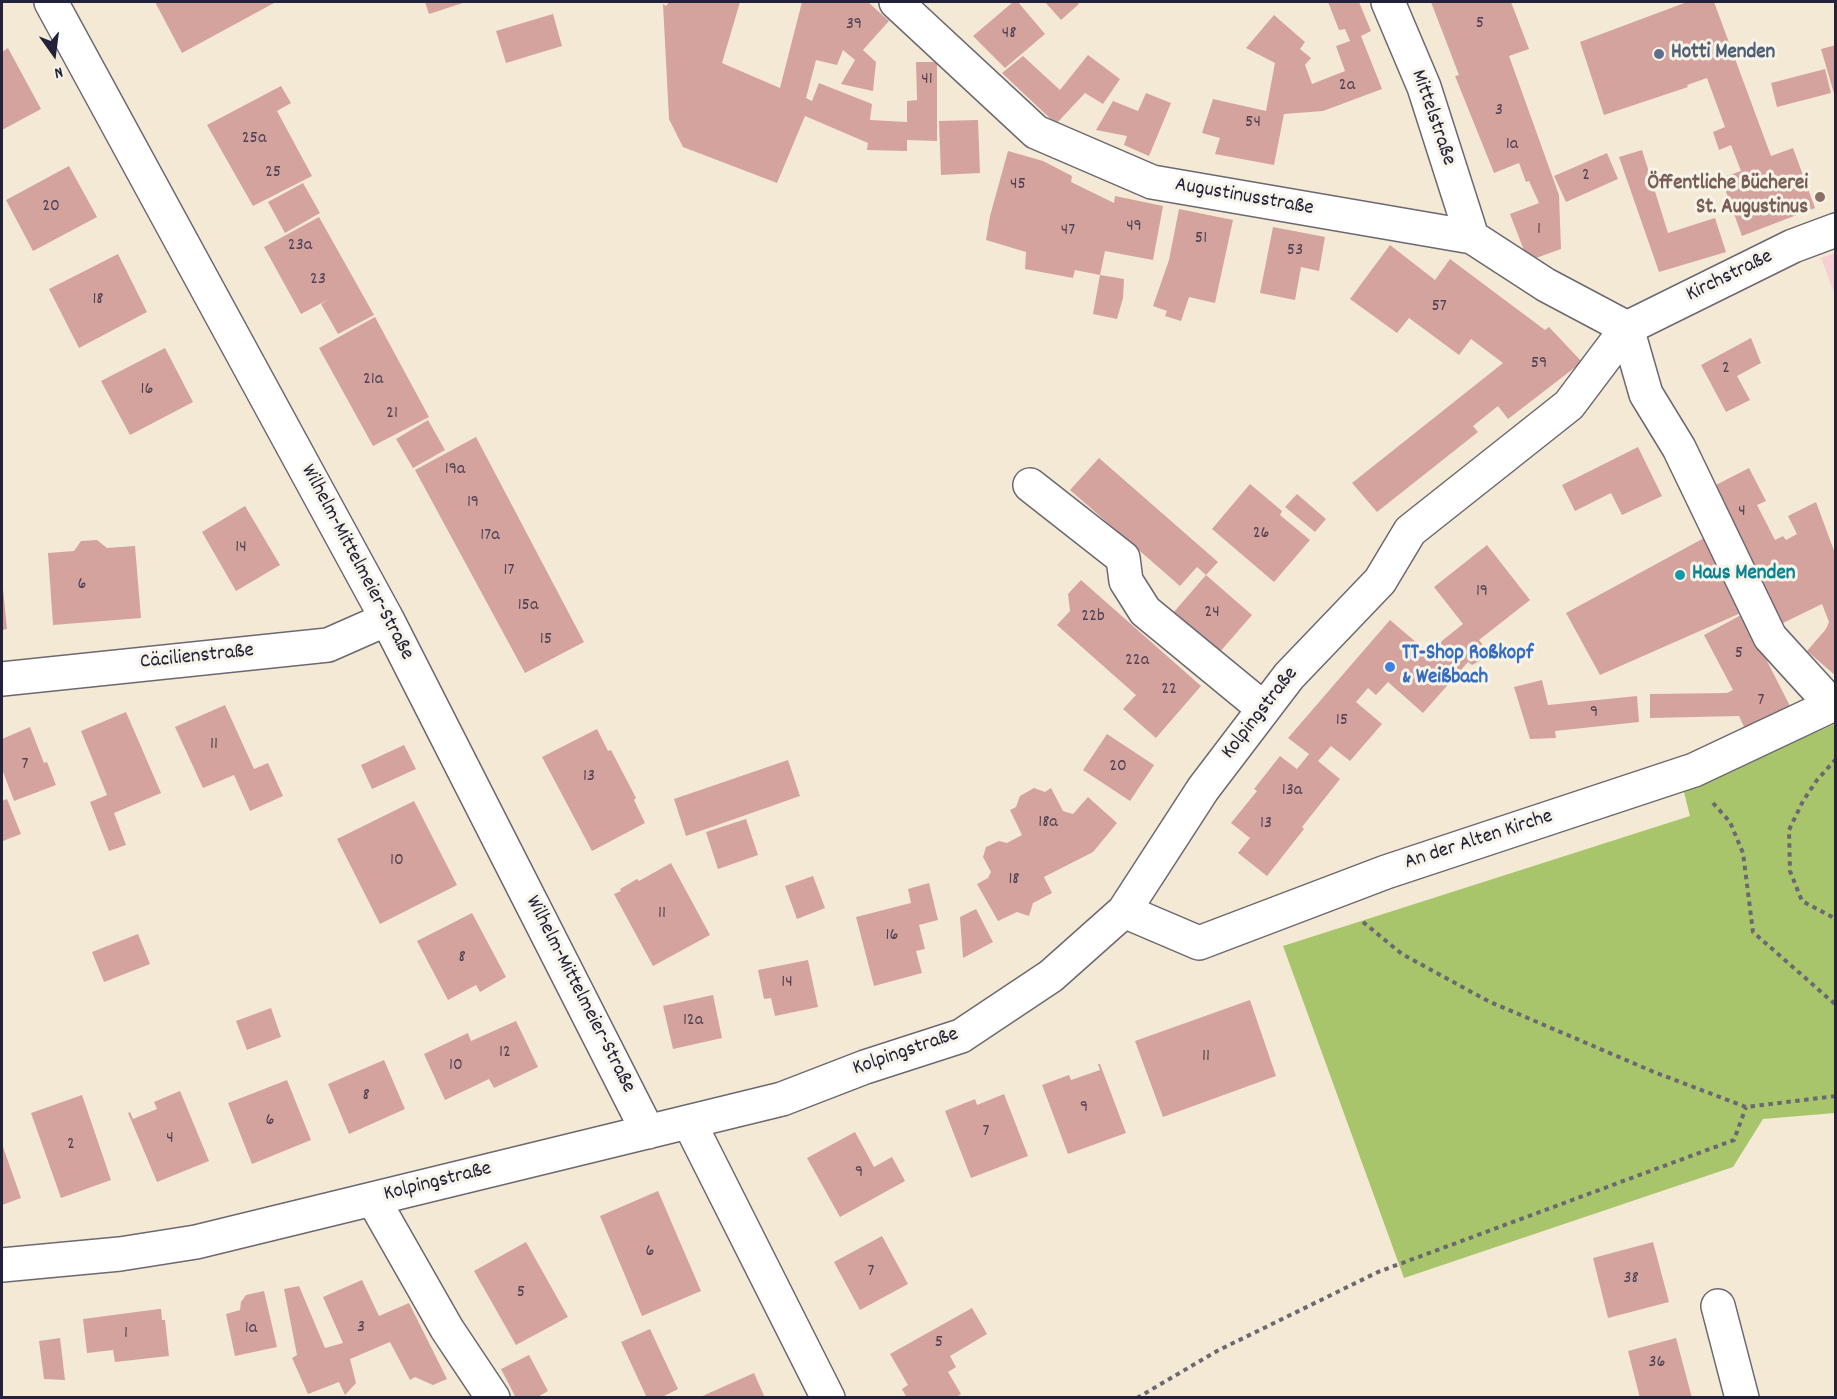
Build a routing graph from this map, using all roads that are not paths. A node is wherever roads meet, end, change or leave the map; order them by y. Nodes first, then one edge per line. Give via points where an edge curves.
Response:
1 (51, 2) edge
2 (896, 2) edge
3 (1389, 2) edge
4 (1836, 230) edge
5 (1472, 237) junction
6 (1627, 328) junction
7 (1030, 485) dead end
8 (387, 619) junction
9 (2, 679) edge
10 (1834, 705) edge
11 (1264, 709) junction
12 (1124, 911) junction
13 (689, 1122) junction
14 (648, 1132) junction
15 (373, 1199) junction
16 (2, 1265) edge
17 (1718, 1306) dead end
18 (493, 1398) edge
19 (828, 1398) edge
20 (1742, 1398) edge

1 - 8 street, Wilhelm-Mittelmeier-Straße
2 - 5 street, Augustinusstraße via 1036,132 1152,182
3 - 5 street, Mittelstraße via 1424,87
4 - 6 street, Kirchstraße via 1793,246
5 - 6 street, Augustinusstraße via 1546,285
6 - 10 street, An der Alten Kirche via 1646,394 1679,448 1770,637
6 - 11 street, Kolpingstraße via 1569,405 1410,531 1380,581 1289,676
7 - 11 street via 1123,558 1126,581 1145,611
8 - 9 street, Cäcilienstraße via 328,645
8 - 14 street, Wilhelm-Mittelmeier-Straße
10 - 12 street, An der Alten Kirche via 1694,770 1408,864 1199,943
11 - 12 street, Kolpingstraße via 1203,789
12 - 13 street, Kolpingstraße via 1051,976 961,1036 782,1099
13 - 14 street, Kolpingstraße
13 - 19 street
14 - 15 street, Kolpingstraße
15 - 16 street, Kolpingstraße via 196,1242
15 - 18 street via 447,1329
17 - 20 street

